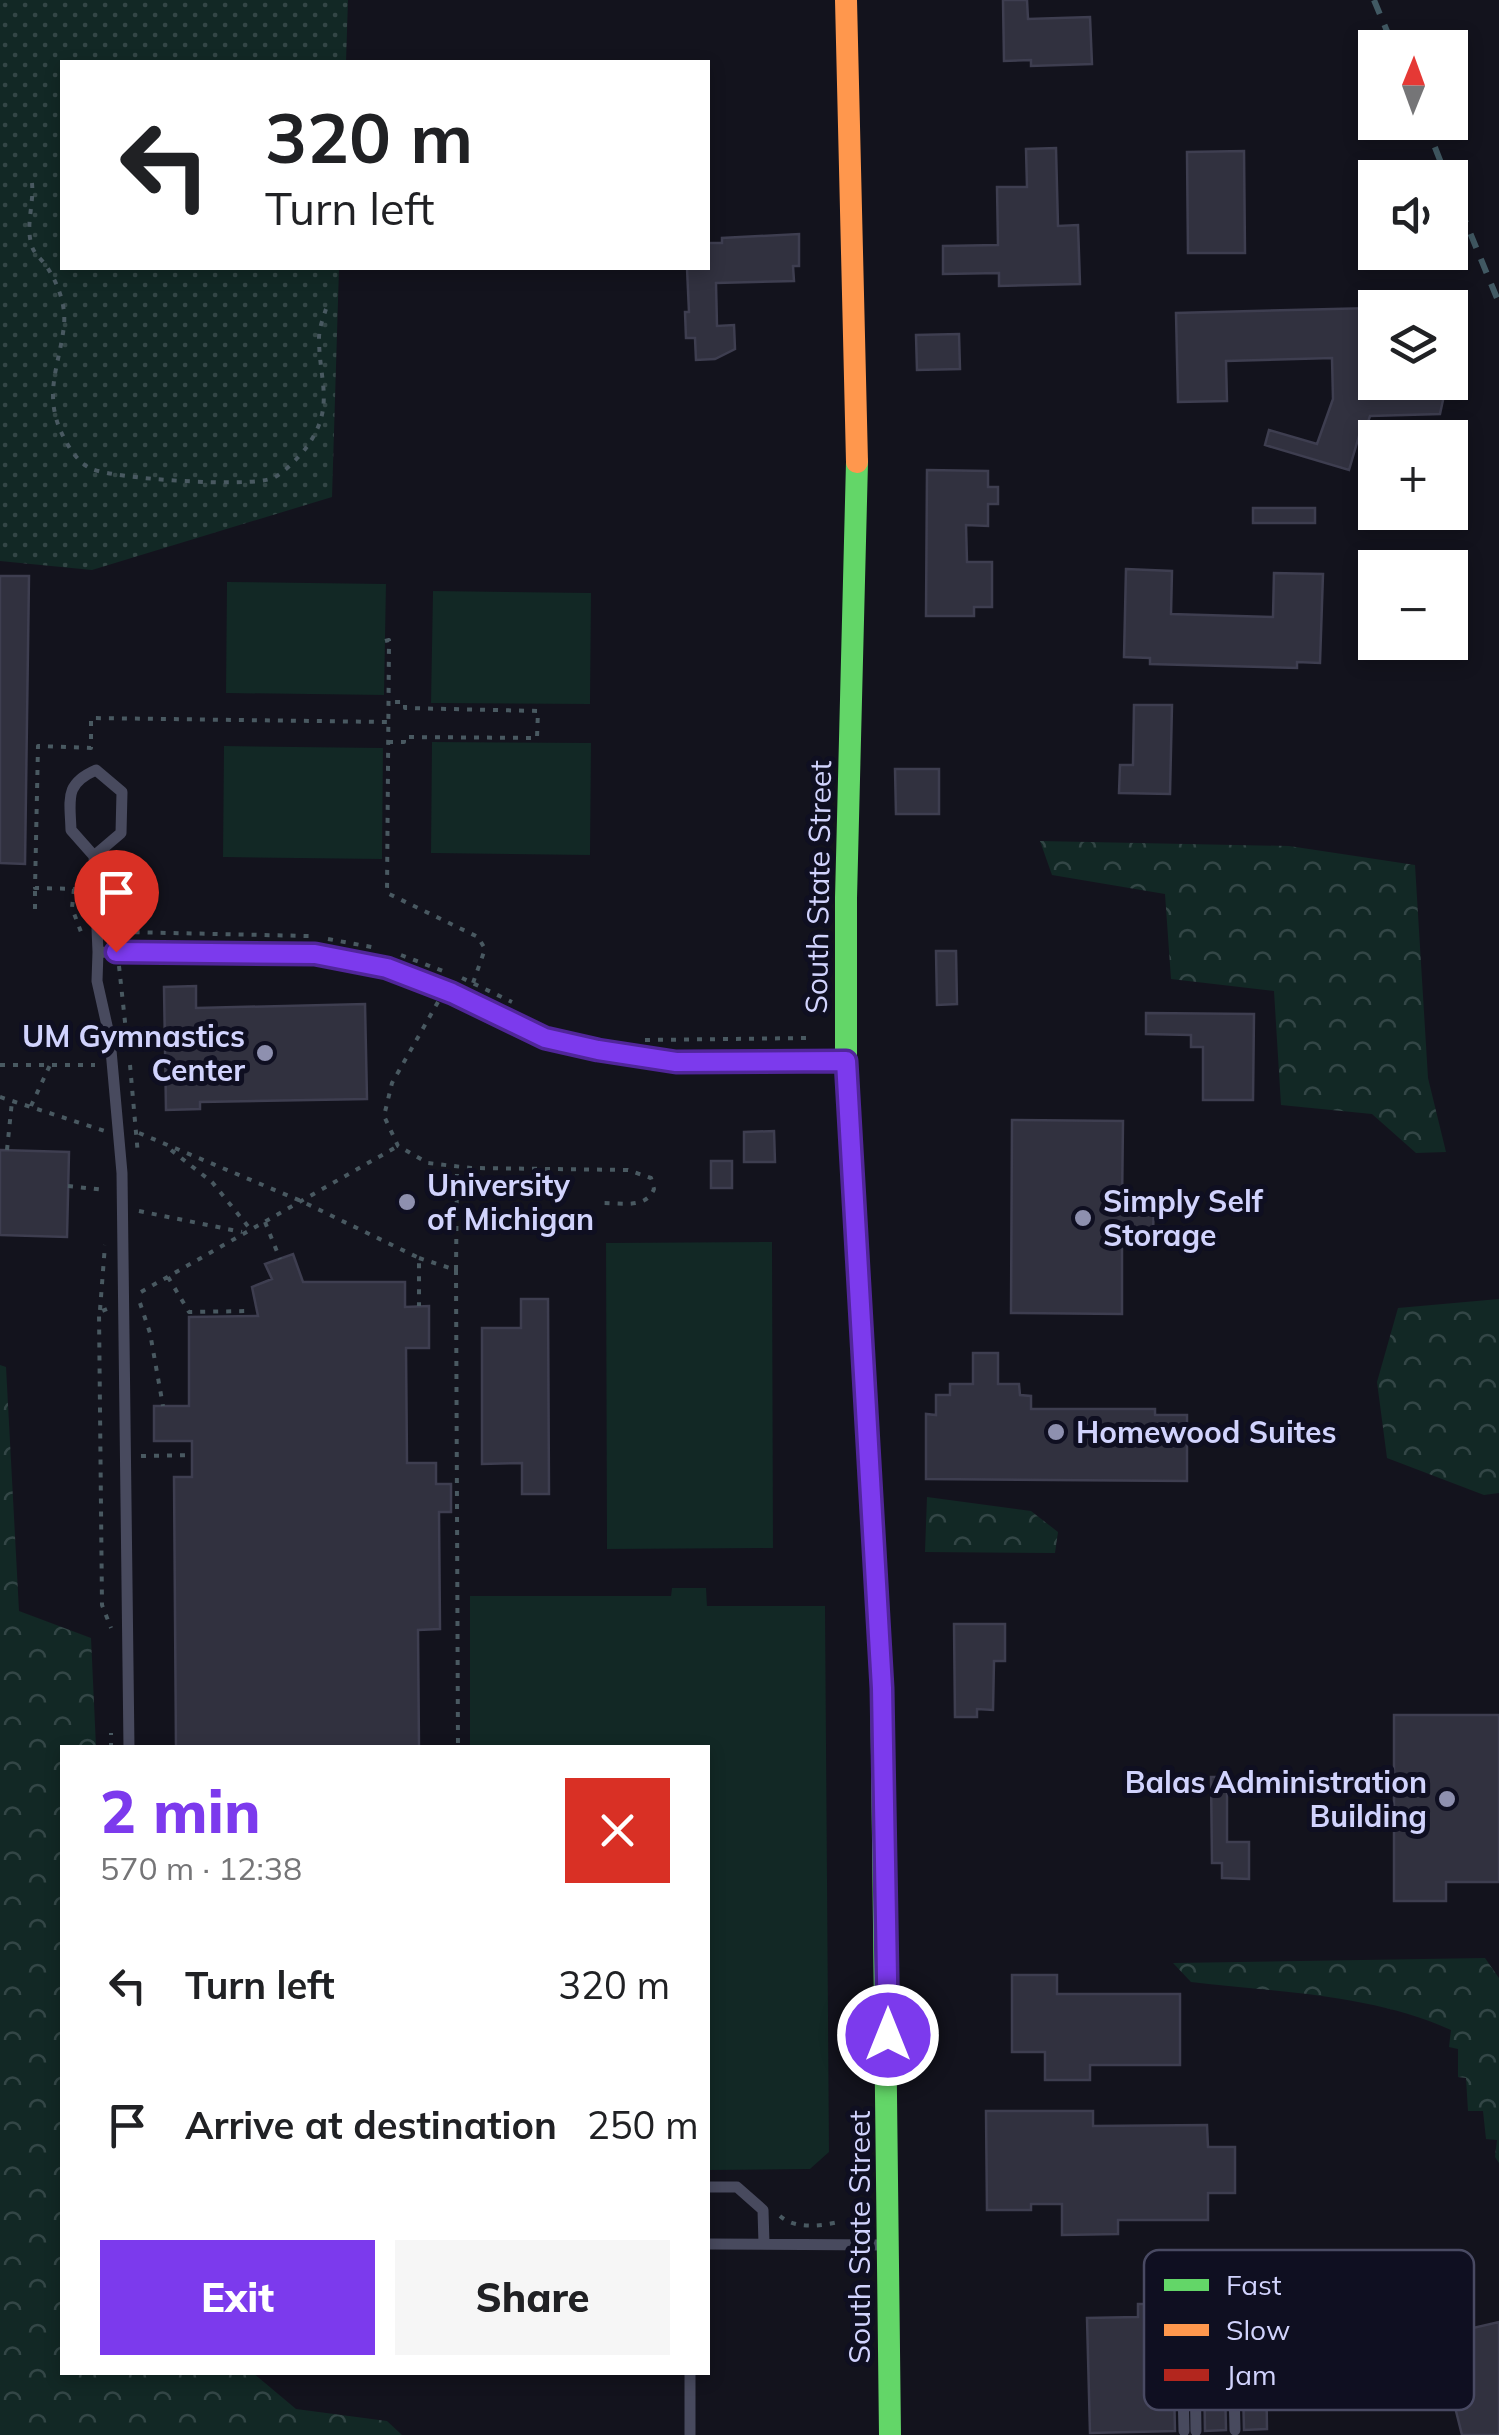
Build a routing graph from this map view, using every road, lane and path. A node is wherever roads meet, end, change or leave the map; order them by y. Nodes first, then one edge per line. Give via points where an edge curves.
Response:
1 (846, 0) edge
2 (32, 183) dead end
3 (326, 309) dead end
4 (385, 641) dead end
5 (388, 702) junction
6 (388, 722) junction
7 (388, 742) junction
8 (94, 856) junction
9 (35, 888) junction
10 (74, 888) junction
11 (94, 889) junction
12 (35, 909) dead end
13 (112, 922) dead end
14 (84, 940) dead end
15 (98, 952) junction
16 (116, 952) junction
17 (472, 982) dead end
18 (444, 990) junction
19 (128, 1042) dead end
20 (96, 1051) dead end
21 (130, 1060) dead end
22 (846, 1061) junction
23 (0, 1065) edge
24 (50, 1065) junction
25 (0, 1098) edge
26 (12, 1101) junction
27 (31, 1107) junction
28 (104, 1115) dead end
29 (106, 1132) junction
30 (120, 1132) junction
31 (138, 1133) junction
32 (163, 1145) junction
33 (398, 1146) junction
34 (7, 1150) dead end
35 (457, 1166) junction
36 (138, 1172) dead end
37 (68, 1186) dead end
38 (105, 1190) dead end
39 (300, 1202) junction
40 (603, 1203) dead end
41 (139, 1211) dead end
42 (265, 1222) junction
43 (248, 1231) junction
44 (105, 1243) dead end
45 (420, 1258) junction
46 (280, 1259) dead end
47 (456, 1270) junction
48 (140, 1276) dead end
49 (168, 1277) junction
50 (140, 1293) junction
51 (125, 1300) junction
52 (140, 1302) junction
53 (418, 1306) dead end
54 (252, 1311) dead end
55 (100, 1312) junction
56 (140, 1322) dead end
57 (164, 1406) dead end
58 (192, 1455) dead end
59 (101, 1456) junction
60 (126, 1456) junction
61 (112, 1632) dead end
62 (111, 1728) dead end
63 (111, 1745) edge
64 (129, 1745) edge
65 (458, 1745) edge
66 (710, 2187) edge
67 (710, 2244) edge
68 (764, 2244) junction
69 (889, 2245) junction
70 (690, 2375) edge
71 (1190, 2410) edge
72 (1235, 2410) edge
73 (1235, 2430) dead end
74 (1190, 2431) dead end
75 (690, 2435) edge
76 (890, 2435) edge

1 - 22 main road, South State Street via 858,500
2 - 3 path via 31,249 62,294 65,323 52,378 54,410 74,456 93,470 252,484 276,477 306,449 321,423 326,400 319,334
4 - 5 path
5 - 6 path
5 - 7 path via 538,711 538,738 404,736 404,742
6 - 7 path
6 - 9 path via 91,718 91,748 38,746
7 - 17 path via 387,893 478,937 486,949
8 - 8 lane via 121,833 122,792 96,770 80,777 70,793 70,830
8 - 11 lane
9 - 10 path
9 - 12 path
10 - 11 path
10 - 14 path via 72,908
11 - 15 lane
13 - 16 path
15 - 16 lane
15 - 30 lane
16 - 18 lane via 315,954 387,968
16 - 19 path
18 - 22 lane via 545,1038 636,1058
18 - 33 path via 392,1083 384,1116
20 - 24 path via 98,1065
21 - 31 path
22 - 69 main road, South State Street via 882,1688
23 - 24 path
24 - 27 path
25 - 26 path
26 - 27 path
26 - 34 path
27 - 29 path
28 - 29 path
29 - 30 path
30 - 31 path
30 - 51 lane
31 - 32 path
31 - 36 path
32 - 39 path
32 - 43 path via 212,1182
33 - 35 path via 428,1163
33 - 39 path
35 - 40 path via 628,1170 651,1178 654,1189 641,1203
35 - 47 path
37 - 38 path
39 - 42 path
39 - 45 path
41 - 43 path
42 - 43 path
42 - 46 path
43 - 49 path
44 - 55 path
45 - 47 path
45 - 53 path
47 - 65 path
48 - 50 path
49 - 50 path
49 - 54 path via 189,1312
50 - 52 path
51 - 55 path
51 - 60 lane
52 - 56 path
52 - 57 path
55 - 59 path
58 - 60 path
59 - 60 path
59 - 61 path via 102,1605
60 - 64 lane
62 - 63 path
66 - 68 lane via 737,2187 763,2210
67 - 68 lane
68 - 69 lane
69 - 76 main road, South State Street
70 - 75 lane
71 - 74 lane
72 - 73 lane

